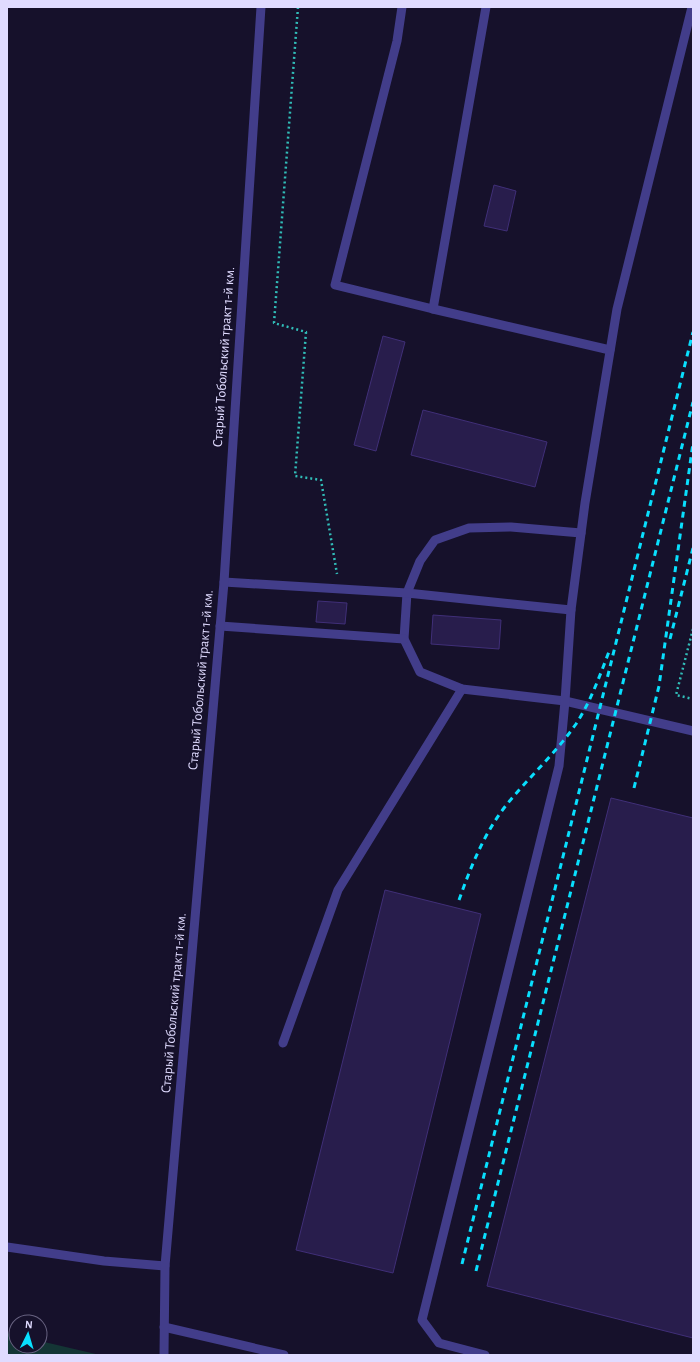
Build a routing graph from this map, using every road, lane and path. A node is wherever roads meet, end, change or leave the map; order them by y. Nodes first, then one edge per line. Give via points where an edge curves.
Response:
1 (261, 7) edge
2 (298, 7) edge
3 (402, 7) edge
4 (486, 7) edge
5 (692, 7) edge
6 (433, 309) junction
7 (610, 350) junction
8 (581, 533) junction
9 (224, 582) junction
10 (339, 589) junction
11 (407, 593) junction
12 (571, 610) junction
13 (220, 626) junction
14 (693, 629) edge
15 (404, 639) junction
16 (462, 689) junction
17 (693, 699) edge
18 (565, 701) junction
19 (693, 731) edge
20 (283, 1043) dead end
21 (7, 1247) edge
22 (165, 1266) junction
23 (164, 1327) junction
24 (164, 1355) edge
25 (284, 1355) edge
26 (485, 1355) edge

1 - 9 lane, Старый Тобольский тракт 1-й км.
2 - 10 path via 274,323 306,332 295,476 321,480
3 - 6 lane via 397,41 335,285
4 - 6 lane
5 - 7 lane via 617,309
6 - 7 lane
7 - 8 lane
8 - 11 lane via 511,527 469,528 435,540 420,561
8 - 12 lane
9 - 10 lane
9 - 13 lane, Старый Тобольский тракт 1-й км.
10 - 11 lane
11 - 12 lane
11 - 15 lane
12 - 18 lane
13 - 15 lane
13 - 22 lane, Старый Тобольский тракт 1-й км.
14 - 17 path via 676,694
15 - 16 lane via 420,672
16 - 18 lane
16 - 20 lane via 338,890
18 - 19 lane
18 - 26 lane via 559,766 422,1320 439,1343
21 - 22 lane via 104,1261
22 - 23 lane, Старый Тобольский тракт 1-й км.
23 - 24 lane, Старый Тобольский тракт 1-й км.
23 - 25 lane

